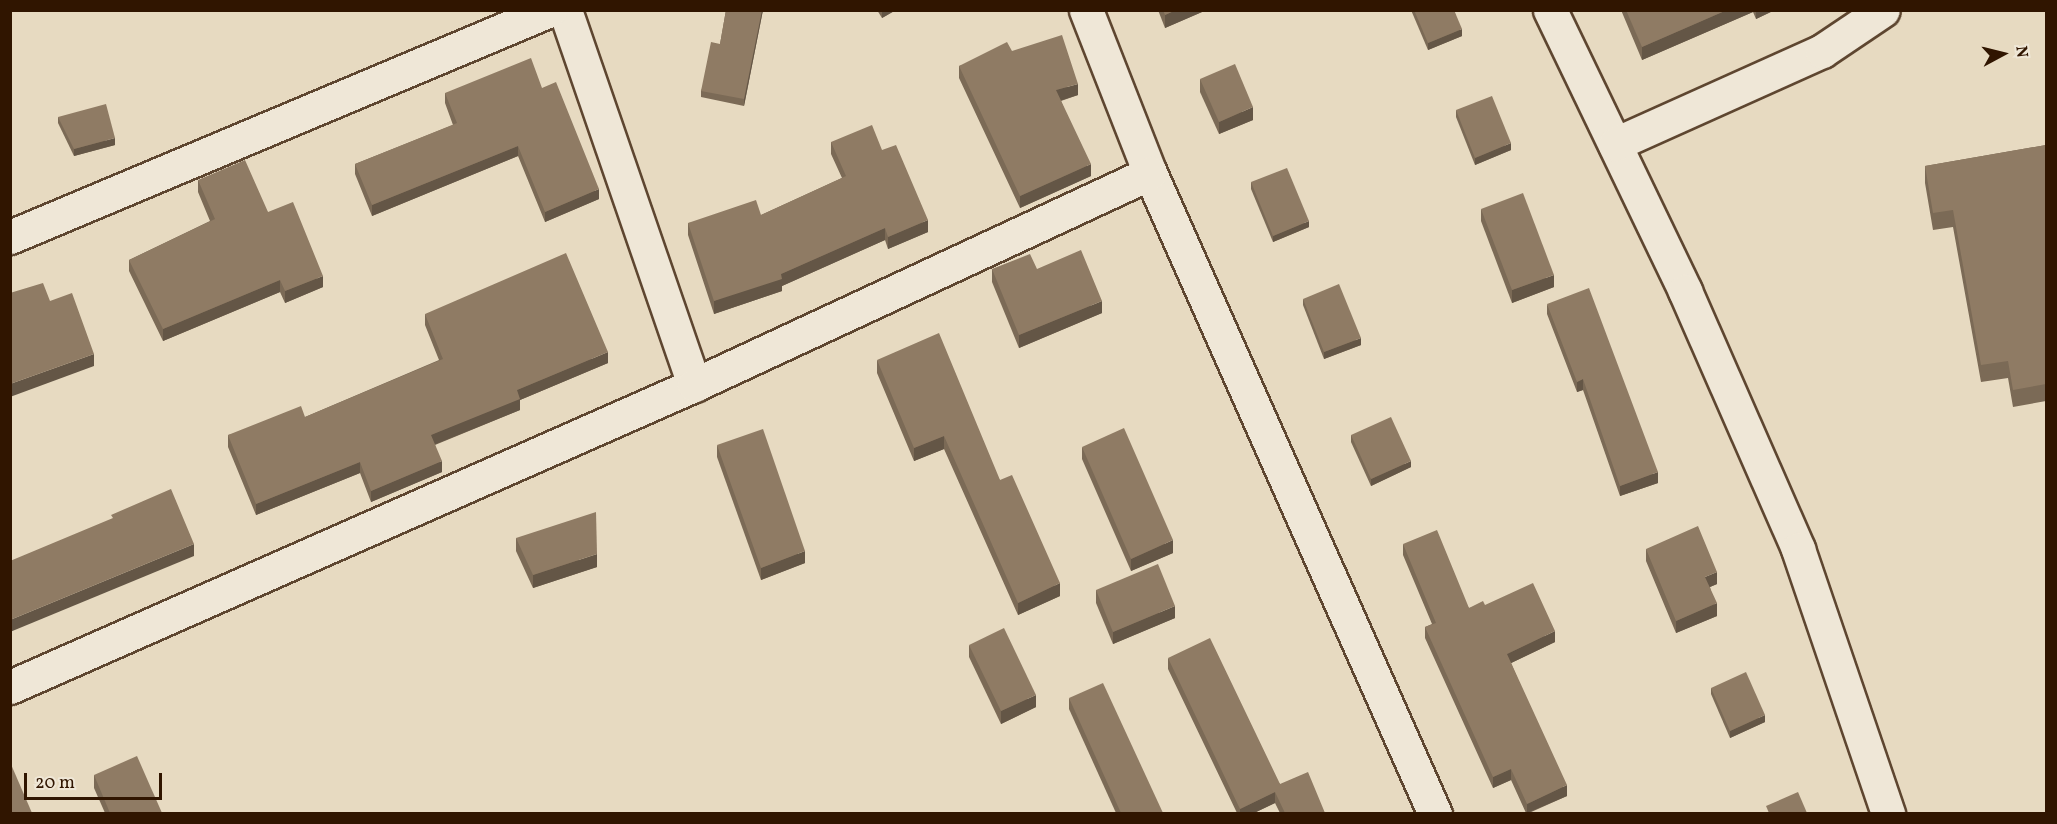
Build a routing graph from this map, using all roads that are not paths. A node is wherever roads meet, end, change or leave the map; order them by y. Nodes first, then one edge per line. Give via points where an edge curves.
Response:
1 (550, 10) edge
2 (565, 10) edge
3 (1086, 10) edge
4 (1550, 10) edge
5 (1883, 10) edge
6 (1615, 144) junction
7 (1150, 173) junction
8 (10, 237) edge
9 (694, 385) junction
10 (10, 687) edge
11 (1435, 813) edge
12 (1888, 813) edge

1 - 8 street
2 - 9 street
3 - 7 street
4 - 6 street
5 - 6 street via 1822,51
6 - 12 street via 1798,549
7 - 9 street
7 - 11 street
9 - 10 street

